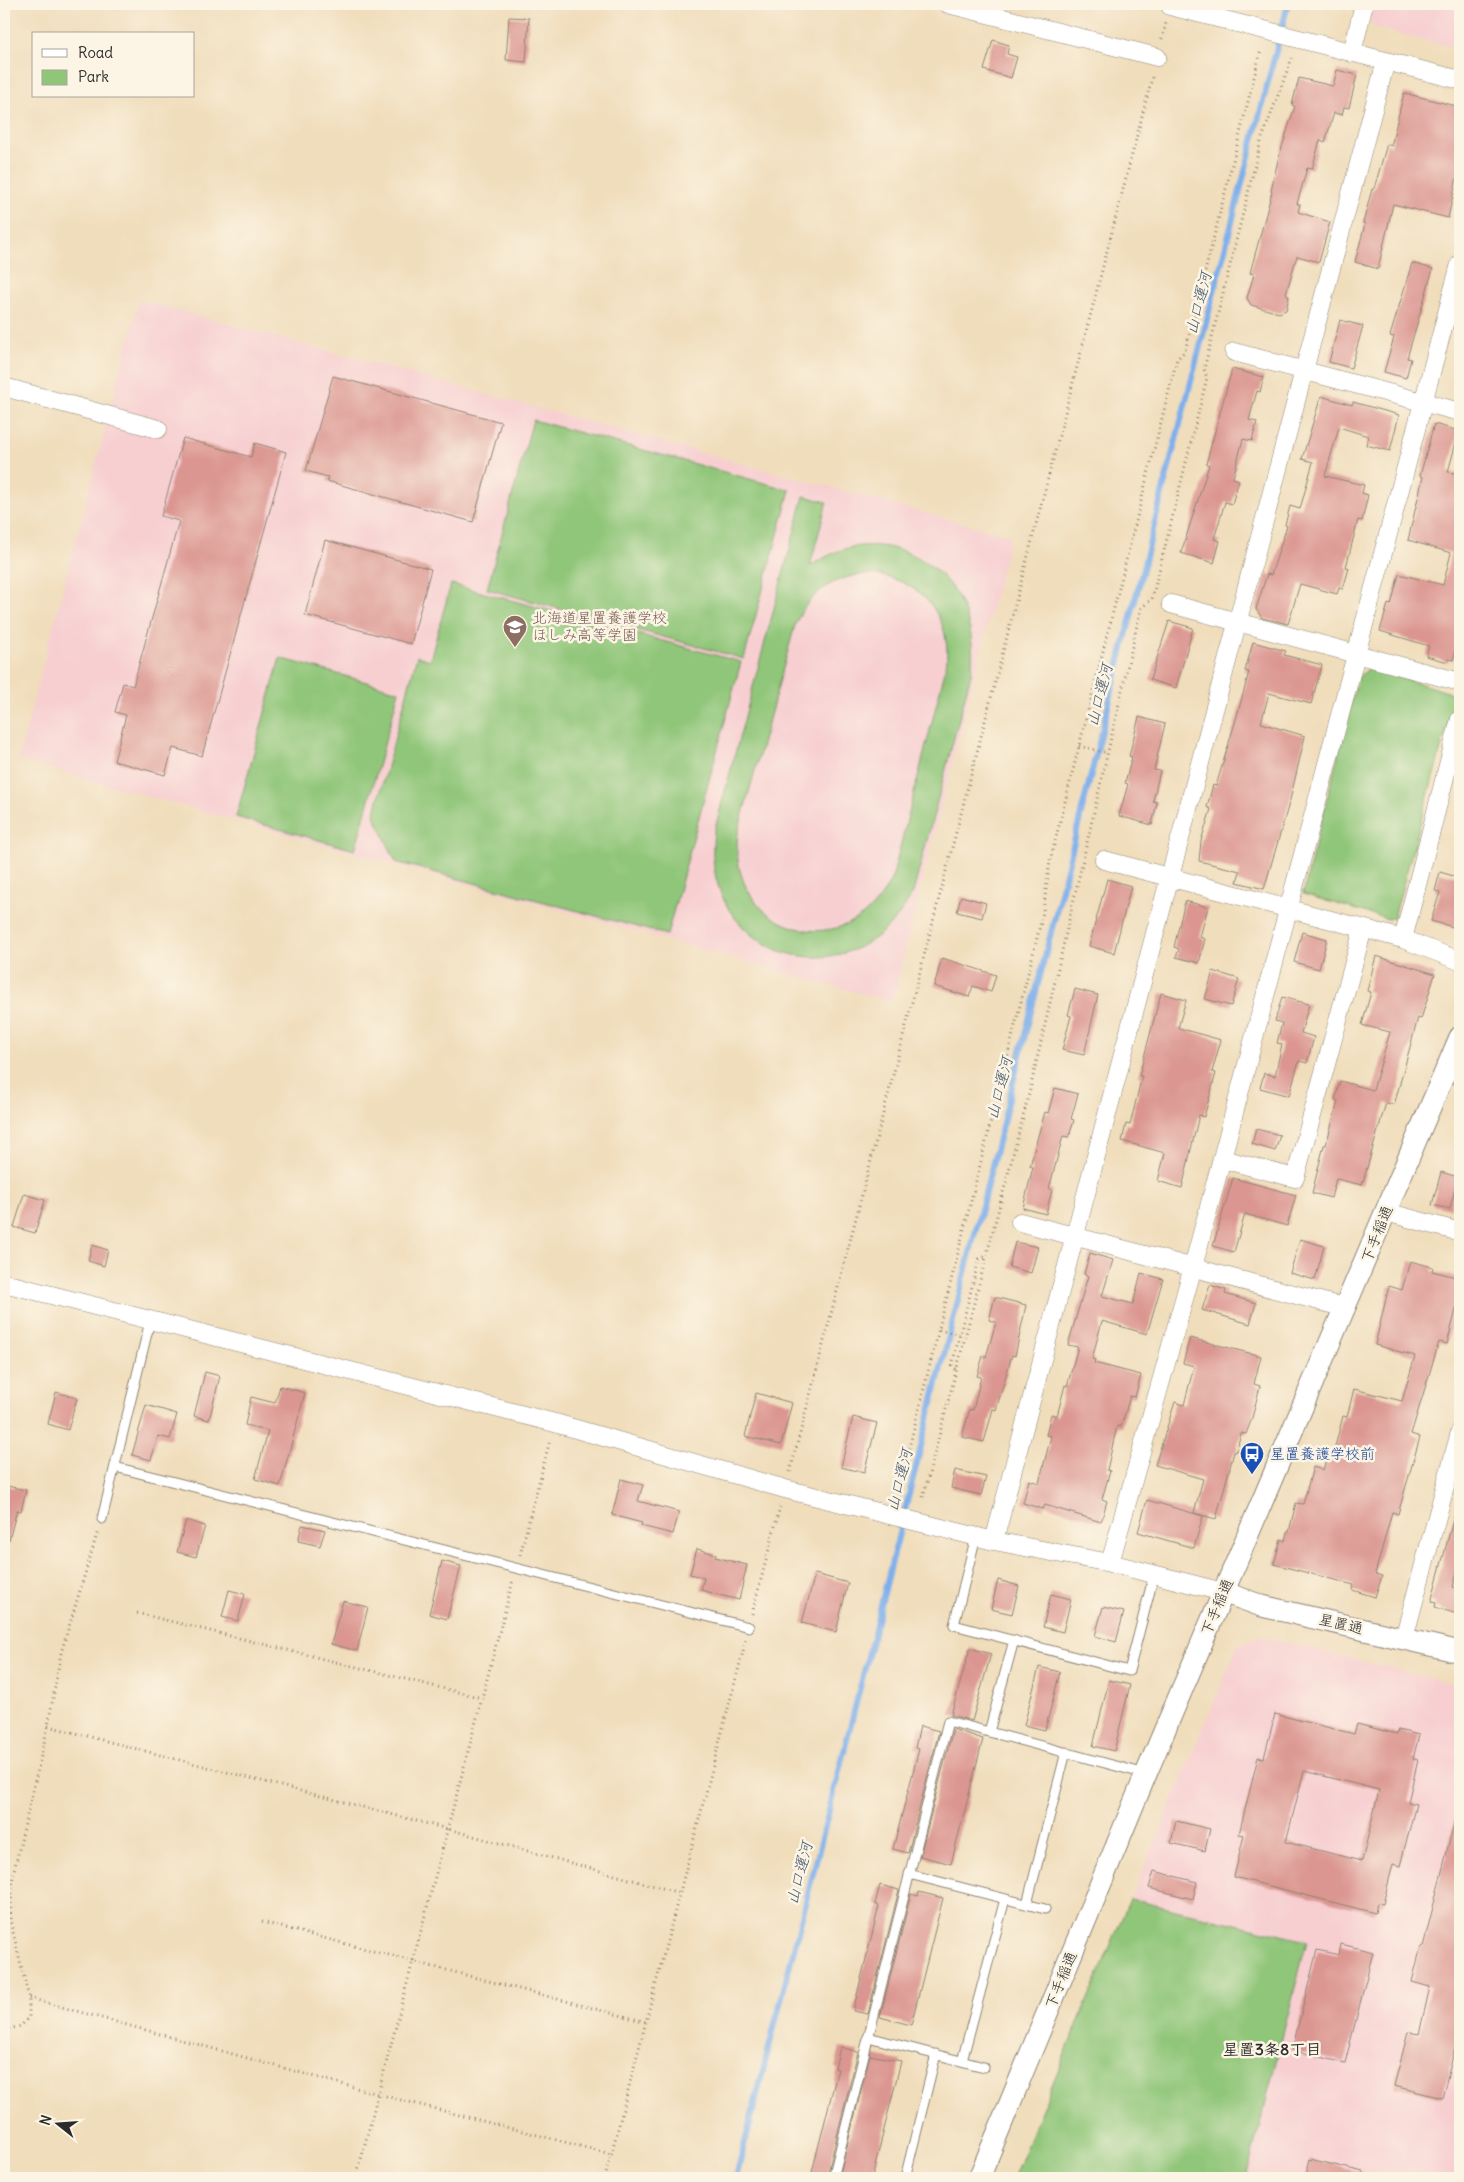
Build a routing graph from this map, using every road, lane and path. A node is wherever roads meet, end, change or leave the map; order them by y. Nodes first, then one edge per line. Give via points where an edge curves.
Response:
1 (948, 4) edge
2 (1364, 4) edge
3 (1171, 5) edge
4 (1260, 50) dead end
5 (1352, 53) junction
6 (1158, 56) junction
7 (1292, 58) dead end
8 (1386, 61) junction
9 (1460, 80) edge
10 (1460, 264) edge
11 (1234, 352) dead end
12 (1304, 371) junction
13 (4, 387) edge
14 (1422, 402) junction
15 (1460, 412) edge
16 (158, 429) dead end
17 (1172, 604) dead end
18 (1237, 622) junction
19 (1356, 654) junction
20 (1460, 682) edge
21 (1460, 719) edge
22 (1079, 746) junction
23 (1108, 753) junction
24 (1104, 860) dead end
25 (1170, 878) junction
26 (1288, 909) junction
27 (1363, 929) junction
28 (1403, 939) junction
29 (1460, 961) edge
30 (1460, 1037) edge
31 (1222, 1159) junction
32 (1386, 1212) junction
33 (1020, 1222) dead end
34 (1460, 1232) edge
35 (1075, 1236) junction
36 (986, 1256) junction
37 (1193, 1267) junction
38 (4, 1283) edge
39 (1346, 1308) junction
40 (150, 1321) junction
41 (938, 1330) junction
42 (960, 1335) junction
43 (956, 1369) junction
44 (555, 1423) junction
45 (1460, 1432) edge
46 (115, 1467) junction
47 (785, 1489) junction
48 (898, 1492) dead end
49 (923, 1497) dead end
50 (102, 1519) joint
51 (976, 1536) junction
52 (994, 1541) junction
53 (1110, 1563) junction
54 (516, 1569) junction
55 (1154, 1574) junction
56 (1223, 1592) junction
57 (137, 1613) dead end
58 (749, 1627) junction
59 (1404, 1638) junction
60 (1014, 1640) junction
61 (1460, 1652) edge
62 (482, 1698) junction
63 (48, 1726) junction
64 (989, 1732) junction
65 (1066, 1752) junction
66 (1146, 1774) junction
67 (448, 1829) junction
68 (909, 1874) junction
69 (680, 1893) junction
70 (1005, 1899) junction
71 (1027, 1904) junction
72 (1045, 1909) dead end
73 (262, 1922) dead end
74 (413, 1962) junction
75 (30, 1998) junction
76 (646, 2022) junction
77 (4, 2030) edge
78 (868, 2037) junction
79 (936, 2054) junction
80 (962, 2061) junction
81 (984, 2067) dead end
82 (378, 2094) junction
83 (612, 2154) junction
84 (356, 2178) edge
85 (605, 2178) edge
86 (832, 2178) edge
87 (905, 2178) edge
88 (979, 2178) edge

1 - 6 street
2 - 5 street
3 - 5 street
3 - 6 path
4 - 22 path via 1185,351 1177,360
5 - 8 street
6 - 47 path
7 - 23 path via 1262,141 1204,369 1207,378 1152,599 1141,608
8 - 9 street
8 - 12 street
10 - 14 street
11 - 12 street
12 - 14 street
12 - 18 street
13 - 16 street
14 - 15 street
14 - 19 street
17 - 18 street
18 - 19 street
18 - 25 street
19 - 20 street
19 - 26 street
21 - 28 street
22 - 23 path
22 - 41 path via 1050,861 1042,918
23 - 36 path via 1029,1094
24 - 25 street
25 - 26 street
25 - 35 street
26 - 27 street
26 - 31 street
27 - 28 street
27 - 31 street via 1295,1178
28 - 29 street
30 - 32 street, 下手稲通
31 - 37 street
32 - 34 street
32 - 39 street, 下手稲通
33 - 35 street
35 - 37 street
35 - 52 street
36 - 42 path via 979,1259
36 - 43 path
37 - 39 street
37 - 53 street
38 - 40 street
39 - 56 street, 下手稲通
40 - 44 street
40 - 46 lane
41 - 42 path
41 - 48 path
42 - 43 path via 952,1365
43 - 49 path
44 - 47 street
44 - 54 path
45 - 59 street
46 - 50 lane
46 - 54 lane
47 - 51 street
47 - 58 path
50 - 63 path via 61,1653
51 - 52 street
51 - 60 lane via 954,1624
52 - 53 street
53 - 55 street
54 - 58 lane
54 - 62 path
55 - 56 street
55 - 60 lane via 1129,1671
56 - 59 street, 星置通 via 1262,1606
56 - 66 street, 下手稲通
57 - 62 path
58 - 69 path
59 - 61 street, 星置通
60 - 64 lane
62 - 67 path
63 - 67 path
63 - 75 path via 12,1875 10,1920
64 - 65 lane
64 - 68 lane via 948,1721
65 - 66 lane
65 - 71 lane
66 - 88 street, 下手稲通
67 - 69 path
67 - 74 path
68 - 70 lane
68 - 78 lane
69 - 76 path
70 - 71 lane
70 - 80 lane
71 - 72 lane
73 - 74 path
74 - 76 path
74 - 82 path
75 - 77 path via 29,2017 21,2026
75 - 82 path
76 - 83 path
78 - 79 lane
78 - 86 lane
79 - 80 lane
79 - 87 lane
80 - 81 lane
82 - 83 path
82 - 84 path
83 - 85 path

